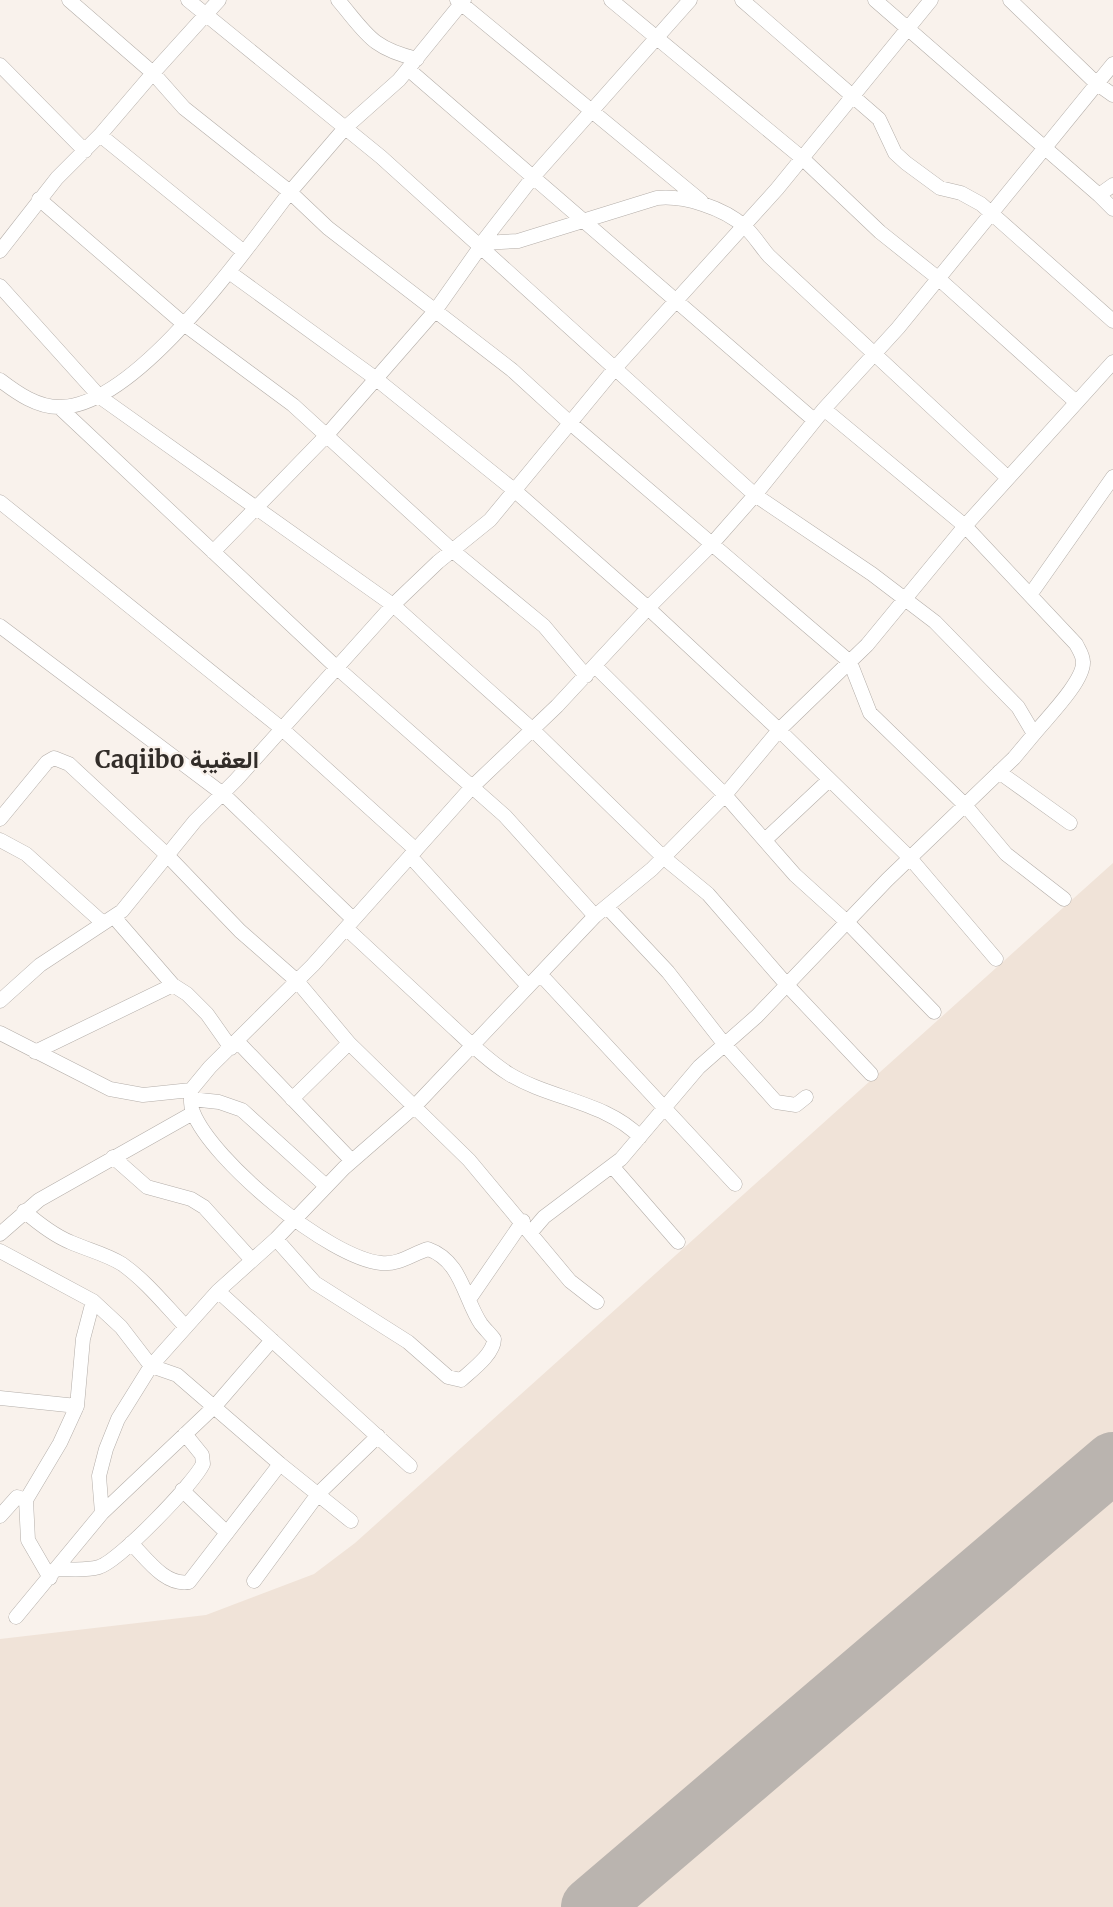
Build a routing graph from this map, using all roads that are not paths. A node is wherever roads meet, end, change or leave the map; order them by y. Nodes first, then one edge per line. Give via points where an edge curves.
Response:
1 (69, 0) edge
2 (188, 0) edge
3 (219, 0) edge
4 (338, 0) edge
5 (611, 0) edge
6 (690, 0) edge
7 (742, 0) edge
8 (874, 0) edge
9 (930, 0) edge
10 (1010, 0) edge
11 (461, 1) edge
12 (207, 16) junction
13 (907, 28) junction
14 (656, 37) junction
15 (417, 59) junction
16 (1113, 64) edge
17 (0, 65) edge
18 (408, 69) junction
19 (153, 73) junction
20 (1096, 83) junction
21 (1113, 94) edge
22 (854, 95) junction
23 (592, 111) junction
24 (345, 128) junction
25 (100, 135) junction
26 (1043, 148) junction
27 (85, 151) junction
28 (802, 158) junction
29 (533, 177) junction
30 (1113, 185) edge
31 (290, 192) junction
32 (1099, 195) junction
33 (39, 199) junction
34 (708, 206) junction
35 (1113, 209) edge
36 (991, 216) junction
37 (582, 220) junction
38 (744, 226) junction
39 (479, 246) junction
40 (0, 251) edge
41 (244, 252) junction
42 (229, 272) junction
43 (939, 279) junction
44 (0, 286) edge
45 (676, 301) junction
46 (435, 311) junction
47 (1113, 321) edge
48 (185, 325) junction
49 (872, 354) junction
50 (1113, 362) edge
51 (615, 369) junction
52 (375, 378) junction
53 (0, 380) edge
54 (100, 397) junction
55 (1076, 402) junction
56 (59, 408) junction
57 (824, 409) junction
58 (814, 420) junction
59 (569, 422) junction
60 (326, 436) junction
61 (1113, 477) edge
62 (1008, 478) junction
63 (514, 490) junction
64 (755, 495) junction
65 (0, 502) edge
66 (256, 508) junction
67 (965, 526) junction
68 (711, 545) junction
69 (453, 551) junction
70 (213, 552) junction
71 (1030, 595) junction
72 (904, 598) junction
73 (393, 605) junction
74 (648, 608) junction
75 (0, 626) edge
76 (850, 662) junction
77 (335, 666) junction
78 (591, 671) junction
79 (281, 728) junction
80 (533, 730) junction
81 (779, 730) junction
82 (1034, 734) junction
83 (999, 772) junction
84 (829, 780) junction
85 (471, 788) junction
86 (223, 794) junction
87 (724, 795) junction
88 (965, 805) junction
89 (0, 819) edge
90 (1070, 823) dead end
91 (0, 840) edge
92 (765, 840) junction
93 (413, 853) junction
94 (166, 854) junction
95 (663, 857) junction
96 (910, 858) junction
97 (1064, 899) dead end
98 (607, 908) junction
99 (595, 916) junction
100 (108, 920) junction
101 (847, 922) junction
102 (349, 923) junction
103 (996, 959) dead end
104 (541, 975) junction
105 (297, 981) junction
106 (173, 985) junction
107 (787, 985) junction
108 (528, 986) junction
109 (0, 1001) edge
110 (934, 1012) dead end
111 (0, 1033) edge
112 (349, 1043) junction
113 (234, 1045) junction
114 (725, 1045) junction
115 (473, 1046) junction
116 (35, 1052) junction
117 (871, 1074) dead end
118 (806, 1097) dead end
119 (292, 1099) junction
120 (192, 1101) junction
121 (414, 1107) junction
122 (663, 1109) junction
123 (640, 1137) junction
124 (113, 1157) junction
125 (351, 1161) junction
126 (612, 1166) junction
127 (735, 1184) dead end
128 (326, 1186) junction
129 (24, 1210) junction
130 (294, 1218) junction
131 (527, 1226) junction
132 (0, 1234) edge
133 (276, 1239) junction
134 (678, 1242) dead end
135 (0, 1251) edge
136 (251, 1259) junction
137 (218, 1291) junction
138 (470, 1298) junction
139 (93, 1301) junction
140 (597, 1302) dead end
141 (186, 1326) junction
142 (272, 1340) junction
143 (151, 1366) junction
144 (0, 1398) edge
145 (77, 1406) junction
146 (215, 1406) junction
147 (185, 1434) junction
148 (378, 1436) junction
149 (280, 1464) junction
150 (411, 1466) dead end
151 (182, 1490) junction
152 (318, 1494) junction
153 (26, 1500) junction
154 (102, 1513) junction
155 (0, 1516) edge
156 (351, 1521) dead end
157 (227, 1533) junction
158 (131, 1543) junction
159 (54, 1573) junction
160 (254, 1581) dead end
161 (16, 1617) dead end

1 - 19 street
2 - 12 street
3 - 12 street
4 - 15 street via 379,47
5 - 14 street
6 - 14 street
7 - 22 street
8 - 13 street
9 - 13 street
10 - 20 street
11 - 15 street
11 - 23 street
12 - 19 street
12 - 24 street
13 - 22 street
13 - 26 street
14 - 23 street
14 - 28 street
15 - 18 street
16 - 20 street
17 - 27 street
18 - 24 street
18 - 29 street
19 - 25 street
19 - 31 street via 184,108
20 - 21 street
20 - 26 street
22 - 28 street
22 - 36 street via 879,119 895,153 906,163 940,188 970,197
23 - 29 street
23 - 34 street
24 - 31 street
24 - 39 street
25 - 27 street
25 - 41 street
26 - 32 street
26 - 36 street
27 - 33 street
28 - 38 street
28 - 43 street via 880,232
29 - 37 street
29 - 39 street
30 - 32 street
31 - 41 street
31 - 46 street via 328,228
32 - 35 street
33 - 40 street
33 - 48 street
34 - 37 street via 674,196
34 - 38 street
36 - 43 street
36 - 47 street
37 - 39 street via 518,241 488,241
37 - 45 street
38 - 45 street
38 - 49 street via 769,256
39 - 46 street
39 - 51 street
41 - 42 street
42 - 48 street
42 - 52 street
43 - 49 street
43 - 55 street
44 - 54 street
45 - 51 street
45 - 58 street
46 - 52 street
46 - 59 street via 513,370
48 - 54 street via 125,380
48 - 60 street via 293,405
49 - 57 street
49 - 62 street
50 - 55 street
51 - 59 street
51 - 64 street
52 - 60 street
52 - 63 street
53 - 56 street via 19,394
54 - 56 street
54 - 66 street
55 - 62 street
56 - 70 street
57 - 58 street
57 - 67 street
58 - 64 street
59 - 63 street
59 - 68 street
60 - 66 street
60 - 69 street
61 - 71 street
62 - 67 street
63 - 69 street via 490,520
63 - 74 street
64 - 68 street
64 - 72 street
65 - 79 street
66 - 70 street
66 - 73 street
67 - 71 street
67 - 72 street
68 - 74 street
68 - 76 street
69 - 73 street
69 - 78 street via 544,626
70 - 77 street
71 - 82 street via 1076,644 1084,660 1070,690
72 - 76 street
72 - 82 street via 935,622 997,684 1025,716
73 - 77 street
73 - 80 street
74 - 78 street
74 - 81 street
75 - 86 street
76 - 81 street
76 - 88 street via 870,712
77 - 79 street
77 - 85 street
78 - 80 street
78 - 87 street
79 - 86 street
79 - 93 street
80 - 85 street
80 - 95 street
81 - 84 street
81 - 87 street
82 - 83 street
83 - 88 street
83 - 90 street
84 - 92 street
84 - 96 street
85 - 93 street
85 - 99 street via 505,816
86 - 94 street
86 - 102 street
87 - 92 street
87 - 95 street
88 - 96 street
88 - 97 street via 1006,854
89 - 94 street via 47,762 61,759
91 - 100 street via 26,854
92 - 101 street via 795,875
93 - 102 street
93 - 108 street
94 - 100 street via 130,902
94 - 105 street via 240,931
95 - 98 street
95 - 107 street via 708,894
96 - 101 street
96 - 103 street
98 - 99 street
98 - 114 street via 668,972
99 - 104 street
100 - 106 street
100 - 109 street via 40,965
101 - 107 street
101 - 110 street
102 - 105 street
102 - 115 street
104 - 108 street
104 - 122 street
105 - 112 street
105 - 113 street
106 - 113 street via 188,994
106 - 116 street
107 - 114 street
107 - 117 street
108 - 115 street
111 - 116 street
112 - 119 street
112 - 121 street
113 - 119 street
113 - 120 street via 210,1066
114 - 118 street via 776,1102 796,1105
114 - 122 street via 699,1067
115 - 121 street
115 - 123 street via 531,1087 622,1122
116 - 120 street via 120,1092
119 - 125 street
120 - 124 street
120 - 128 street via 219,1102 242,1110
120 - 130 street via 223,1155
121 - 125 street
121 - 131 street via 463,1153
122 - 123 street
122 - 127 street
123 - 126 street
124 - 129 street
124 - 136 street via 147,1187 191,1199 204,1207
125 - 128 street
126 - 131 street
126 - 134 street
128 - 130 street
129 - 132 street
129 - 141 street via 69,1242 123,1265
130 - 133 street
130 - 138 street via 320,1240 365,1261 384,1264 403,1261 428,1249 436,1252 447,1260
131 - 138 street
131 - 140 street via 570,1281
133 - 136 street
133 - 138 street via 315,1283 408,1342 455,1380 461,1380 494,1345
135 - 139 street
136 - 137 street
137 - 141 street
137 - 142 street
139 - 143 street via 121,1327
139 - 145 street via 83,1339
141 - 143 street
142 - 146 street
142 - 148 street
143 - 146 street via 177,1375
143 - 154 street via 118,1419 106,1449 99,1476
144 - 145 street
145 - 153 street
146 - 147 street
146 - 149 street
147 - 151 street via 202,1455 203,1464
147 - 154 street
148 - 150 street
148 - 152 street
149 - 152 street
149 - 157 street
151 - 157 street
151 - 158 street
152 - 156 street
152 - 160 street
153 - 155 street via 17,1497
153 - 159 street via 28,1540
154 - 159 street
157 - 158 street via 189,1582 180,1583 168,1579
158 - 159 street via 100,1567
159 - 161 street

